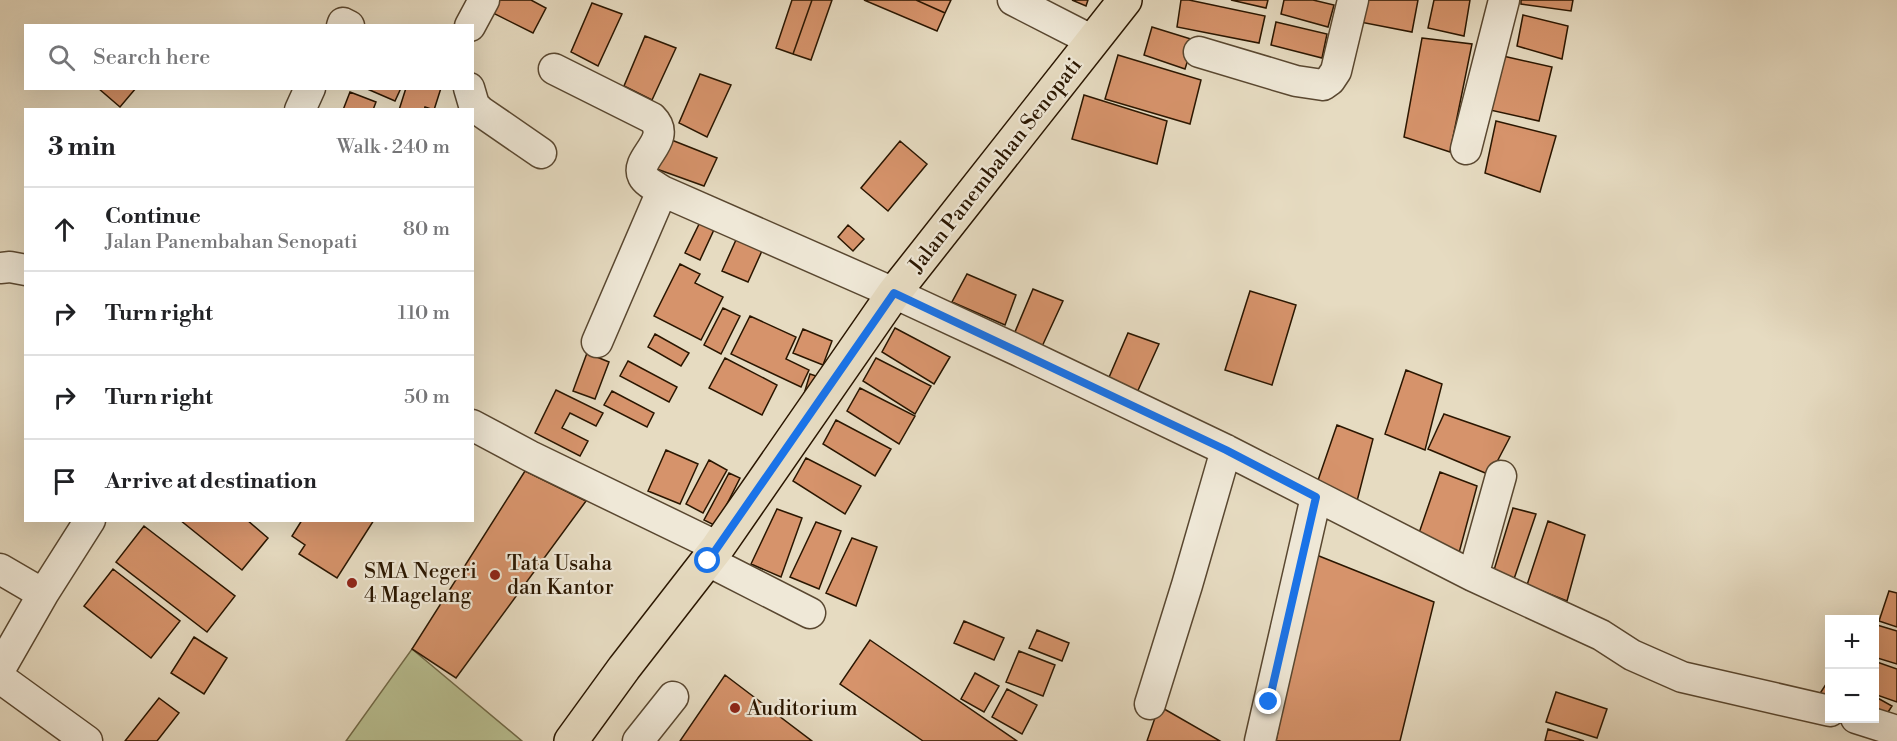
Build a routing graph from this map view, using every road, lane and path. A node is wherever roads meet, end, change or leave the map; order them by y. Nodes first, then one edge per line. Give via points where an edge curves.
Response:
1 (484, 0) edge
2 (1013, 0) edge
3 (1125, 0) edge
4 (1353, 0) edge
5 (1504, 0) edge
6 (471, 24) edge
7 (1093, 41) junction
8 (1199, 52) dead end
9 (554, 69) dead end
10 (309, 90) edge
11 (470, 90) edge
12 (301, 108) edge
13 (1466, 149) dead end
14 (541, 153) dead end
15 (662, 191) junction
16 (0, 268) edge
17 (24, 270) edge
18 (894, 293) junction
19 (597, 342) dead end
20 (474, 426) edge
21 (1226, 450) junction
22 (1501, 476) dead end
23 (1316, 497) junction
24 (89, 522) edge
25 (713, 554) junction
26 (0, 569) edge
27 (1473, 576) junction
28 (43, 594) junction
29 (810, 613) dead end
30 (0, 669) edge
31 (0, 678) edge
32 (673, 698) dead end
33 (1150, 704) dead end
34 (1825, 710) edge
35 (1872, 723) edge
36 (1897, 731) edge
37 (87, 741) edge
38 (572, 741) edge
39 (638, 741) edge
40 (1260, 741) edge

1 - 6 street
2 - 7 street
3 - 7 main road, Jalan Panembahan Senopati
4 - 8 street via 1336,71 1323,85 1296,81
5 - 13 street
7 - 18 main road, Jalan Panembahan Senopati
9 - 15 street via 657,123 657,140 641,173
10 - 12 street
11 - 14 street via 480,111
15 - 18 street
15 - 19 street
16 - 17 street
18 - 21 street
18 - 25 main road, Jalan Panembahan Senopati
20 - 25 street
21 - 23 street
21 - 33 street
22 - 27 street
23 - 27 street
23 - 40 street
24 - 28 street
25 - 29 street
25 - 38 main road, Jalan Panembahan Senopati
26 - 28 street
27 - 34 street via 1682,677
28 - 30 street
31 - 37 street
32 - 39 street
35 - 36 street

